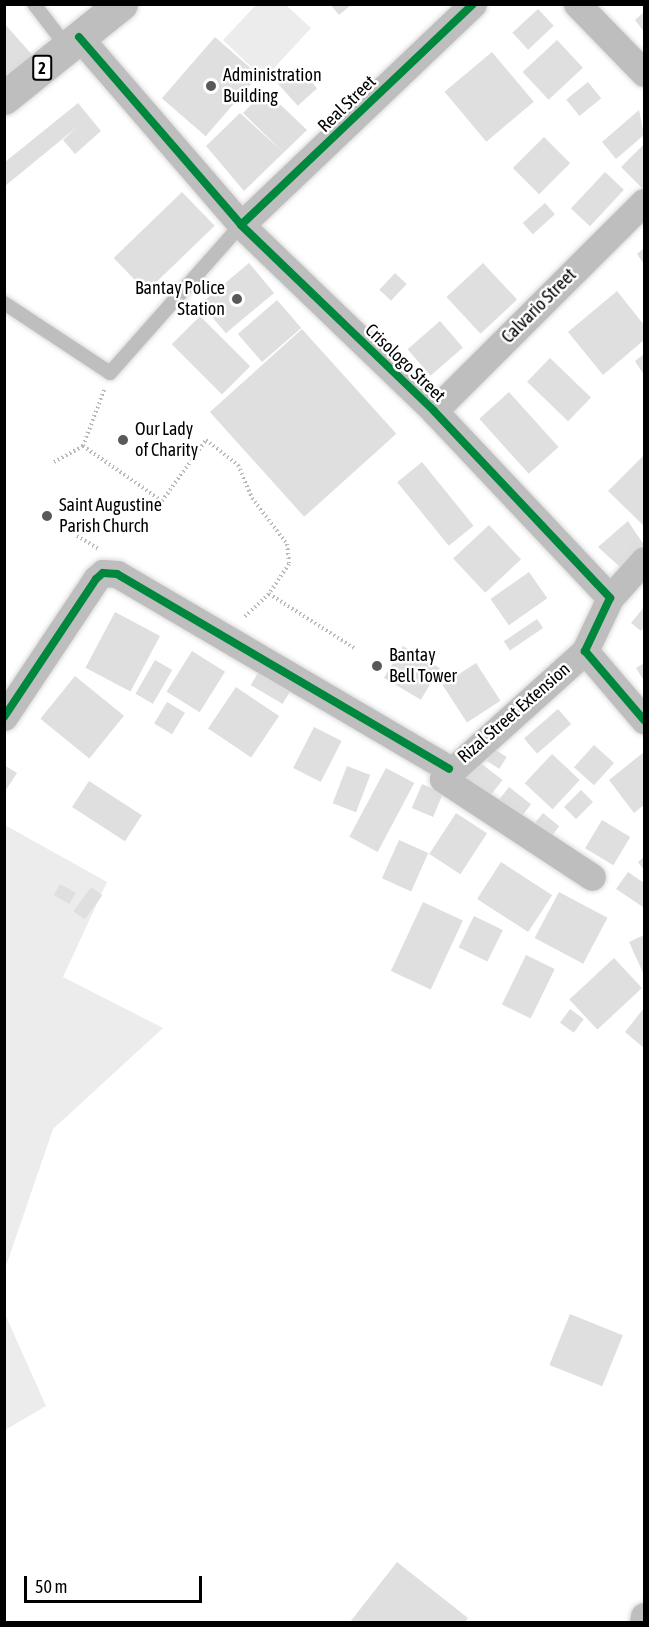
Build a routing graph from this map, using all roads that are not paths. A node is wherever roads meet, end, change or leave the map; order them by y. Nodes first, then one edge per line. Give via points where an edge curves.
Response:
1 (34, 4) edge
2 (121, 4) edge
3 (473, 4) edge
4 (577, 4) edge
5 (73, 42) junction
6 (645, 73) edge
7 (4, 98) edge
8 (645, 202) edge
9 (241, 225) junction
10 (4, 303) edge
11 (434, 411) junction
12 (645, 560) edge
13 (610, 598) junction
14 (585, 651) junction
15 (4, 717) edge
16 (645, 720) edge
17 (446, 772) junction
18 (592, 878) dead end
19 (645, 1616) edge
20 (643, 1623) edge

1 - 5 lane
2 - 5 highway, 2
3 - 9 street, Real Street
4 - 6 street
5 - 7 highway, 2
5 - 9 street, Crisologo Street
8 - 11 street, Calvario Street
9 - 10 lane via 110,373
9 - 11 street, Crisologo Street
11 - 13 street, Crisologo Street
12 - 13 street
13 - 14 street
14 - 16 street
14 - 17 street, Rizal Street Extension
15 - 17 street via 96,579 103,573 117,574
17 - 18 street via 445,784
19 - 20 street

